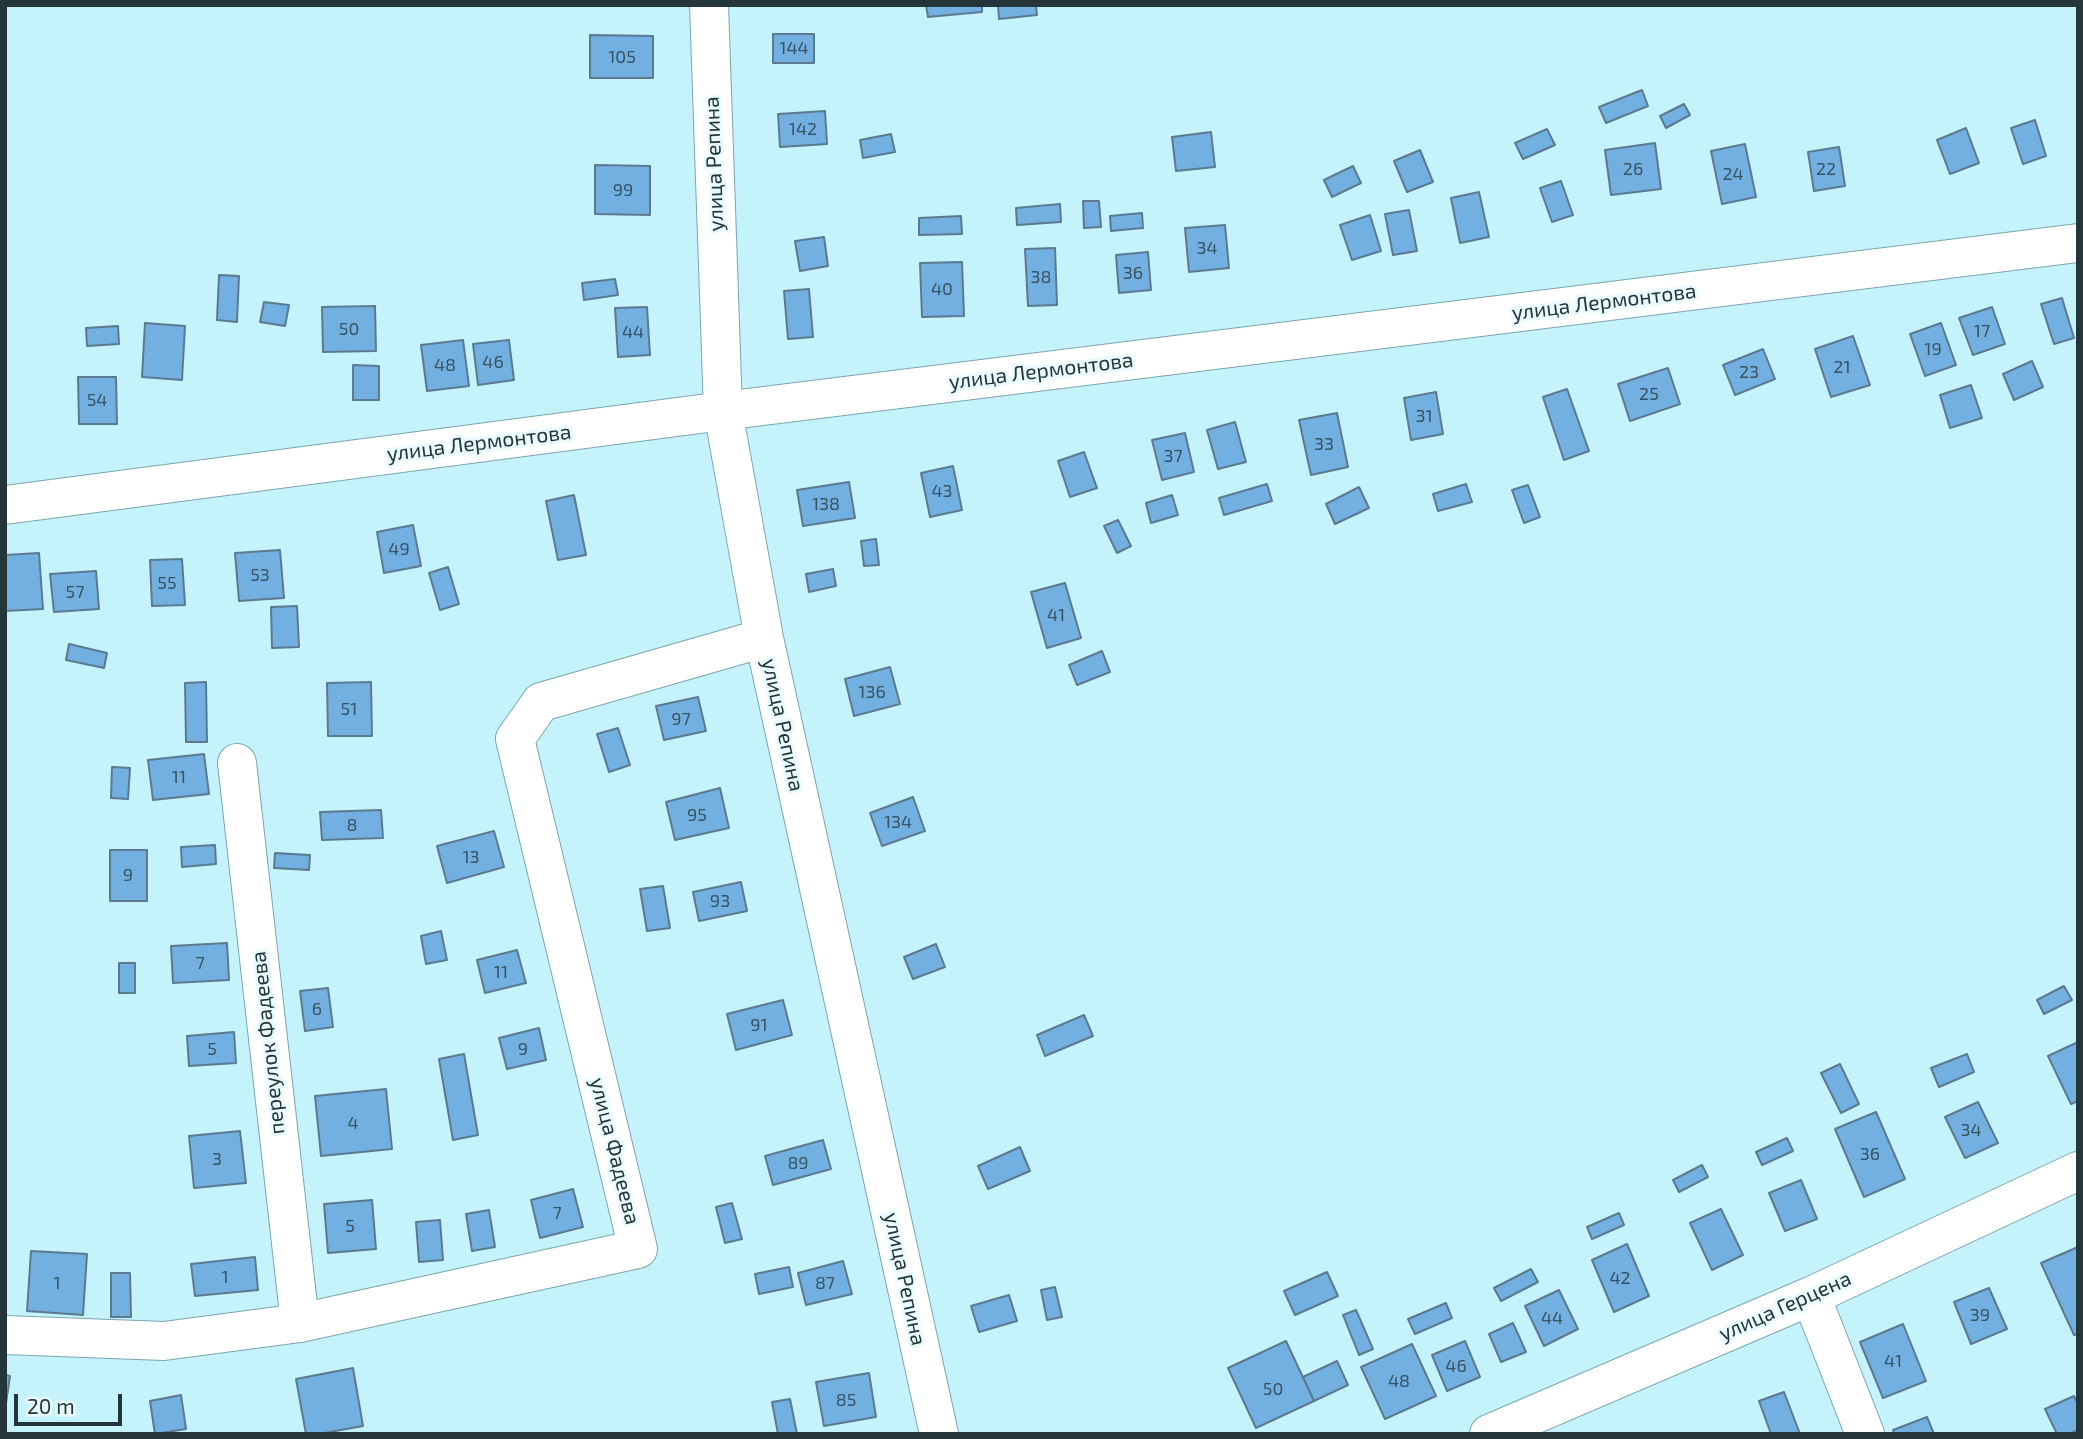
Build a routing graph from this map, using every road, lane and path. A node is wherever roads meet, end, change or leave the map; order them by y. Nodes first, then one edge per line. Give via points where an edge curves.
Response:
1 (709, 5) edge
2 (2078, 243) edge
3 (723, 411) junction
4 (5, 505) edge
5 (764, 638) junction
6 (237, 763) dead end
7 (2078, 1171) edge
8 (1811, 1296) junction
9 (300, 1323) junction
10 (5, 1335) edge
11 (939, 1434) edge
12 (1489, 1434) edge
13 (1865, 1434) edge

1 - 3 street, улица Репина
2 - 3 street, улица Лермонтова
3 - 4 street, улица Лермонтова
3 - 5 street, улица Репина
5 - 9 street, улица Фадеева via 541,702 515,739 638,1250
5 - 11 street, улица Репина
6 - 9 street, переулок Фадеева
7 - 8 street, улица Герцена
8 - 12 street, улица Герцена
8 - 13 street
9 - 10 street, улица Фадеева via 164,1341

